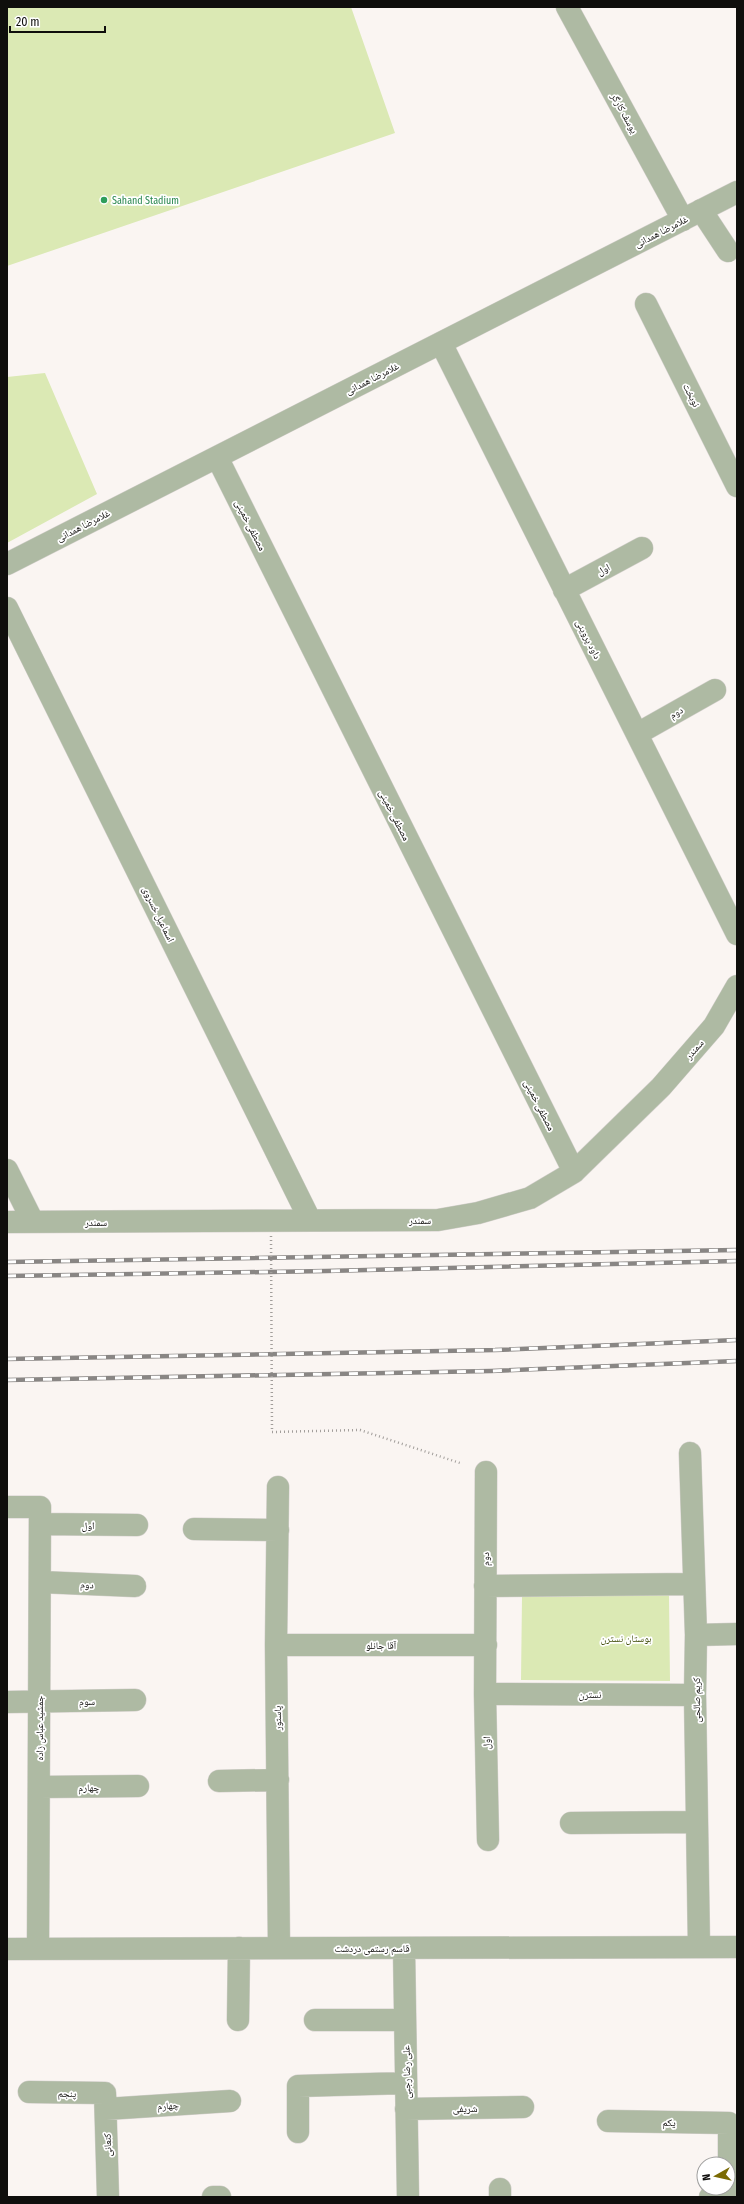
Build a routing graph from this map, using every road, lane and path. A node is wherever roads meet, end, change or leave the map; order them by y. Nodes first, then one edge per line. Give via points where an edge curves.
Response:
1 (567, 7) edge
2 (737, 192) edge
3 (692, 215) junction
4 (728, 251) dead end
5 (646, 304) dead end
6 (441, 343) junction
7 (217, 457) junction
8 (737, 486) edge
9 (642, 548) dead end
10 (7, 564) edge
11 (564, 590) junction
12 (7, 608) edge
13 (715, 690) dead end
14 (637, 734) junction
15 (737, 934) edge
16 (737, 986) edge
17 (7, 1170) edge
18 (574, 1172) junction
19 (310, 1220) junction
20 (7, 1222) edge
21 (33, 1222) junction
22 (271, 1236) dead end
23 (690, 1453) dead end
24 (486, 1472) joint
25 (278, 1487) dead end
26 (7, 1507) edge
27 (40, 1516) junction
28 (137, 1525) dead end
29 (194, 1529) dead end
30 (278, 1530) junction
31 (40, 1582) junction
32 (694, 1584) junction
33 (135, 1586) dead end
34 (485, 1586) junction
35 (737, 1634) edge
36 (696, 1635) junction
37 (276, 1645) junction
38 (486, 1645) junction
39 (486, 1694) junction
40 (695, 1695) junction
41 (135, 1700) dead end
42 (7, 1702) edge
43 (39, 1702) junction
44 (278, 1780) junction
45 (219, 1781) dead end
46 (138, 1786) dead end
47 (39, 1787) junction
48 (697, 1822) junction
49 (571, 1823) dead end
50 (488, 1840) dead end
51 (699, 1947) junction
52 (737, 1947) edge
53 (239, 1948) junction
54 (279, 1948) junction
55 (404, 1948) junction
56 (7, 1949) edge
57 (38, 1949) junction
58 (238, 2020) dead end
59 (315, 2020) dead end
60 (405, 2020) junction
61 (406, 2083) junction
62 (29, 2092) dead end
63 (105, 2101) junction
64 (230, 2101) dead end
65 (523, 2106) dead end
66 (406, 2109) junction
67 (608, 2121) dead end
68 (298, 2132) dead end
69 (220, 2196) edge
70 (108, 2197) edge
71 (213, 2197) edge
72 (408, 2197) edge
73 (726, 2197) edge

1 - 3 street, یوسف کارگر
2 - 3 street, غلامرضا همدانی
3 - 4 street, یوسف کارگر
3 - 6 street, غلامرضا همدانی
5 - 8 street, نوبخت
6 - 7 street, غلامرضا همدانی
6 - 11 street, داود پروینی
7 - 10 street, غلامرضا همدانی
7 - 18 street, مصطفی خمینی
9 - 11 street, اول
11 - 14 street, داود پروینی
12 - 19 street, اسماعیل خسروی
13 - 14 street, دوم
14 - 15 street, داود پروینی
16 - 18 street, سمندر via 714,1026 661,1087
17 - 21 street
18 - 19 street, سمندر via 530,1198 478,1214 438,1220
19 - 21 street, سمندر
20 - 21 street, سمندر
22 - 24 path, bridge via 272,1432 360,1430
23 - 32 street, کریم صالحی
24 - 34 street, دوم
25 - 30 street, پاستور
26 - 27 street, اول
27 - 28 street, اول
27 - 31 street, جمشید عباس زاده
29 - 30 street
30 - 37 street, پاستور
31 - 33 street, دوم
31 - 43 street, جمشید عباس زاده
32 - 34 street
32 - 36 street, کریم صالحی
34 - 38 street, دوم
35 - 36 street
36 - 40 street, کریم صالحی
37 - 38 street, آقا جانلو
37 - 44 street, پاستور
38 - 39 street, اول
39 - 40 street, نسترن
39 - 50 street, اول
40 - 48 street, کریم صالحی
41 - 43 street, سوم
42 - 43 street, سوم
43 - 47 street, جمشید عباس زاده
44 - 45 street
44 - 54 street, پاستور
46 - 47 street, چهارم
47 - 57 street, جمشید عباس زاده
48 - 49 street
48 - 51 street, کریم صالحی
51 - 52 street, قاسم رستمی دردشت
51 - 55 street, قاسم رستمی دردشت
53 - 54 street, قاسم رستمی دردشت
53 - 57 street, قاسم رستمی دردشت
53 - 58 street
54 - 55 street, قاسم رستمی دردشت
55 - 60 street, علی رضا رجبی
56 - 57 street, قاسم رستمی دردشت
59 - 60 street
60 - 61 street, علی رضا رجبی
61 - 66 street, علی رضا رجبی
61 - 68 street via 298,2086
62 - 63 street, پنجم
63 - 64 street, چهارم
63 - 70 street, کنعانی
65 - 66 street, شریفی
66 - 72 street, علی رضا رجبی
67 - 73 street, یکم via 729,2123
69 - 71 street

